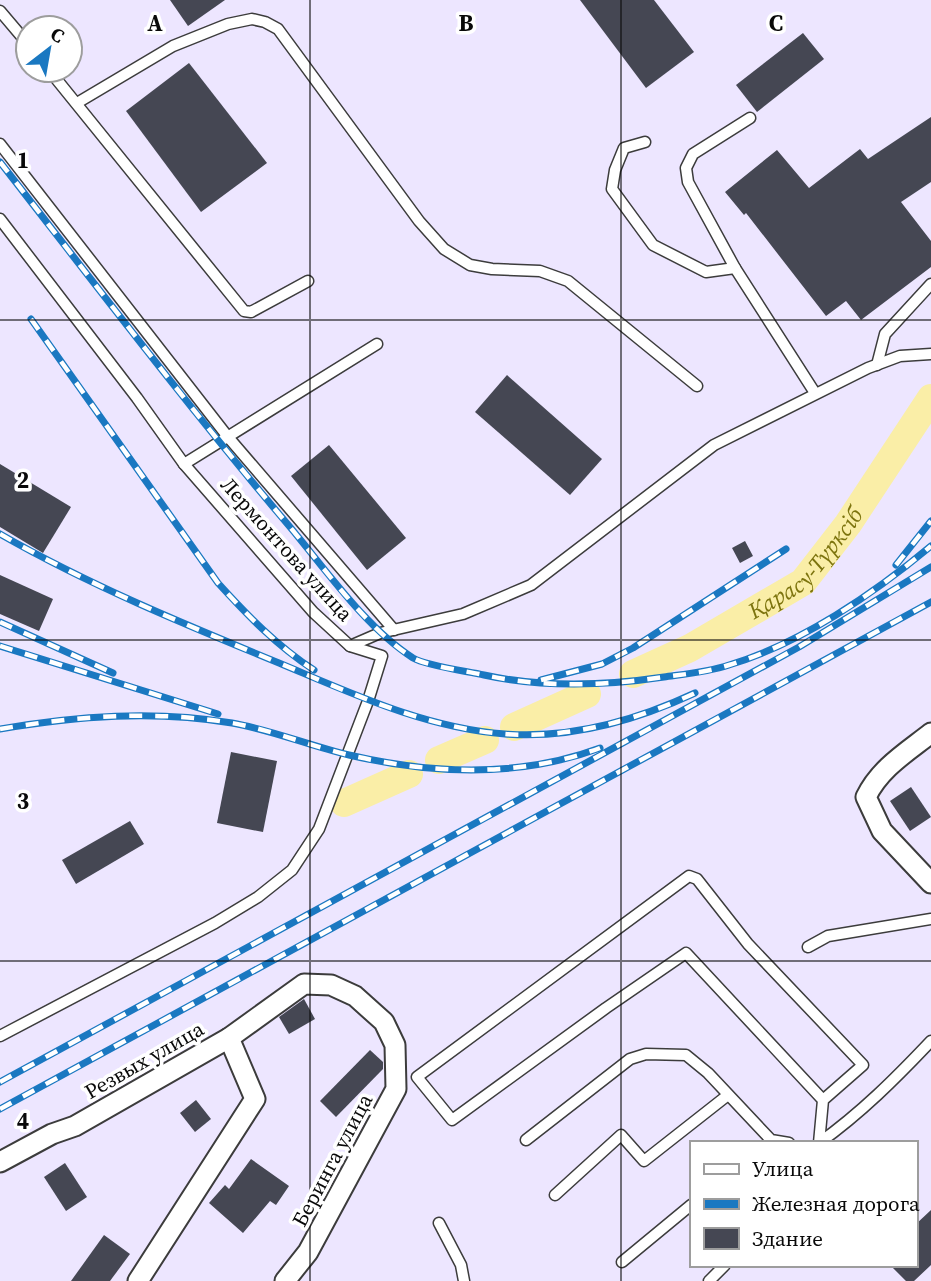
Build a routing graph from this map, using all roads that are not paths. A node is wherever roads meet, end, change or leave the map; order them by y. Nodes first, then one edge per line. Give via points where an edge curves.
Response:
1 (0, 10) edge
2 (14, 27) edge
3 (61, 84) edge
4 (77, 103) junction
5 (750, 118) dead end
6 (645, 142) dead end
7 (0, 144) edge
8 (0, 219) edge
9 (735, 268) junction
10 (307, 281) dead end
11 (931, 284) edge
12 (377, 344) dead end
13 (931, 354) edge
14 (877, 365) junction
15 (697, 386) dead end
16 (815, 393) junction
17 (228, 437) junction
18 (184, 464) junction
19 (394, 630) junction
20 (350, 646) junction
21 (931, 733) edge
22 (931, 883) edge
23 (931, 919) edge
24 (808, 947) dead end
25 (304, 984) joint
26 (0, 1036) edge
27 (229, 1038) junction
28 (931, 1041) edge
29 (728, 1095) junction
30 (823, 1100) junction
31 (526, 1140) dead end
32 (769, 1141) edge
33 (819, 1141) edge
34 (822, 1141) edge
35 (0, 1162) edge
36 (555, 1195) dead end
37 (690, 1206) edge
38 (439, 1223) dead end
39 (622, 1262) dead end
40 (723, 1267) edge
41 (138, 1281) edge
42 (285, 1281) edge
43 (464, 1281) edge
44 (709, 1281) edge

1 - 2 lane
3 - 4 lane
4 - 10 lane via 244,311 251,312
4 - 15 lane via 173,46 240,20 265,22 278,29 444,249 470,265 540,271 568,281
5 - 9 lane via 693,154 686,168 688,182
6 - 9 lane via 625,148 612,189 653,245 706,272
7 - 17 lane
8 - 18 lane, Лермонтова улица
9 - 16 lane
11 - 14 lane via 885,334
12 - 17 lane
13 - 14 lane, Лермонтова улица via 900,356
14 - 16 lane, Лермонтова улица
16 - 19 lane, Лермонтова улица via 713,445 531,584 463,614
17 - 18 lane
17 - 19 lane
18 - 20 lane, Лермонтова улица via 313,612
19 - 20 lane, Лермонтова улица
20 - 26 lane via 382,656 319,829 292,870 215,923
21 - 22 street via 885,769 866,797 882,831
23 - 24 lane via 828,936
25 - 27 street, Резвых улица
25 - 42 street, Беринга улица via 331,985 355,996 384,1022 395,1045 396,1089 308,1252
27 - 35 street, Резвых улица via 75,1126
27 - 41 street via 255,1099
28 - 34 lane via 850,1121
29 - 31 lane via 686,1055 646,1054 629,1059
29 - 32 lane
29 - 36 lane via 644,1161 621,1135
30 - 30 lane via 863,1065 748,944 697,879 689,876 416,1077 452,1120 686,953
30 - 33 lane
37 - 39 lane
38 - 43 lane via 461,1265
40 - 44 lane

